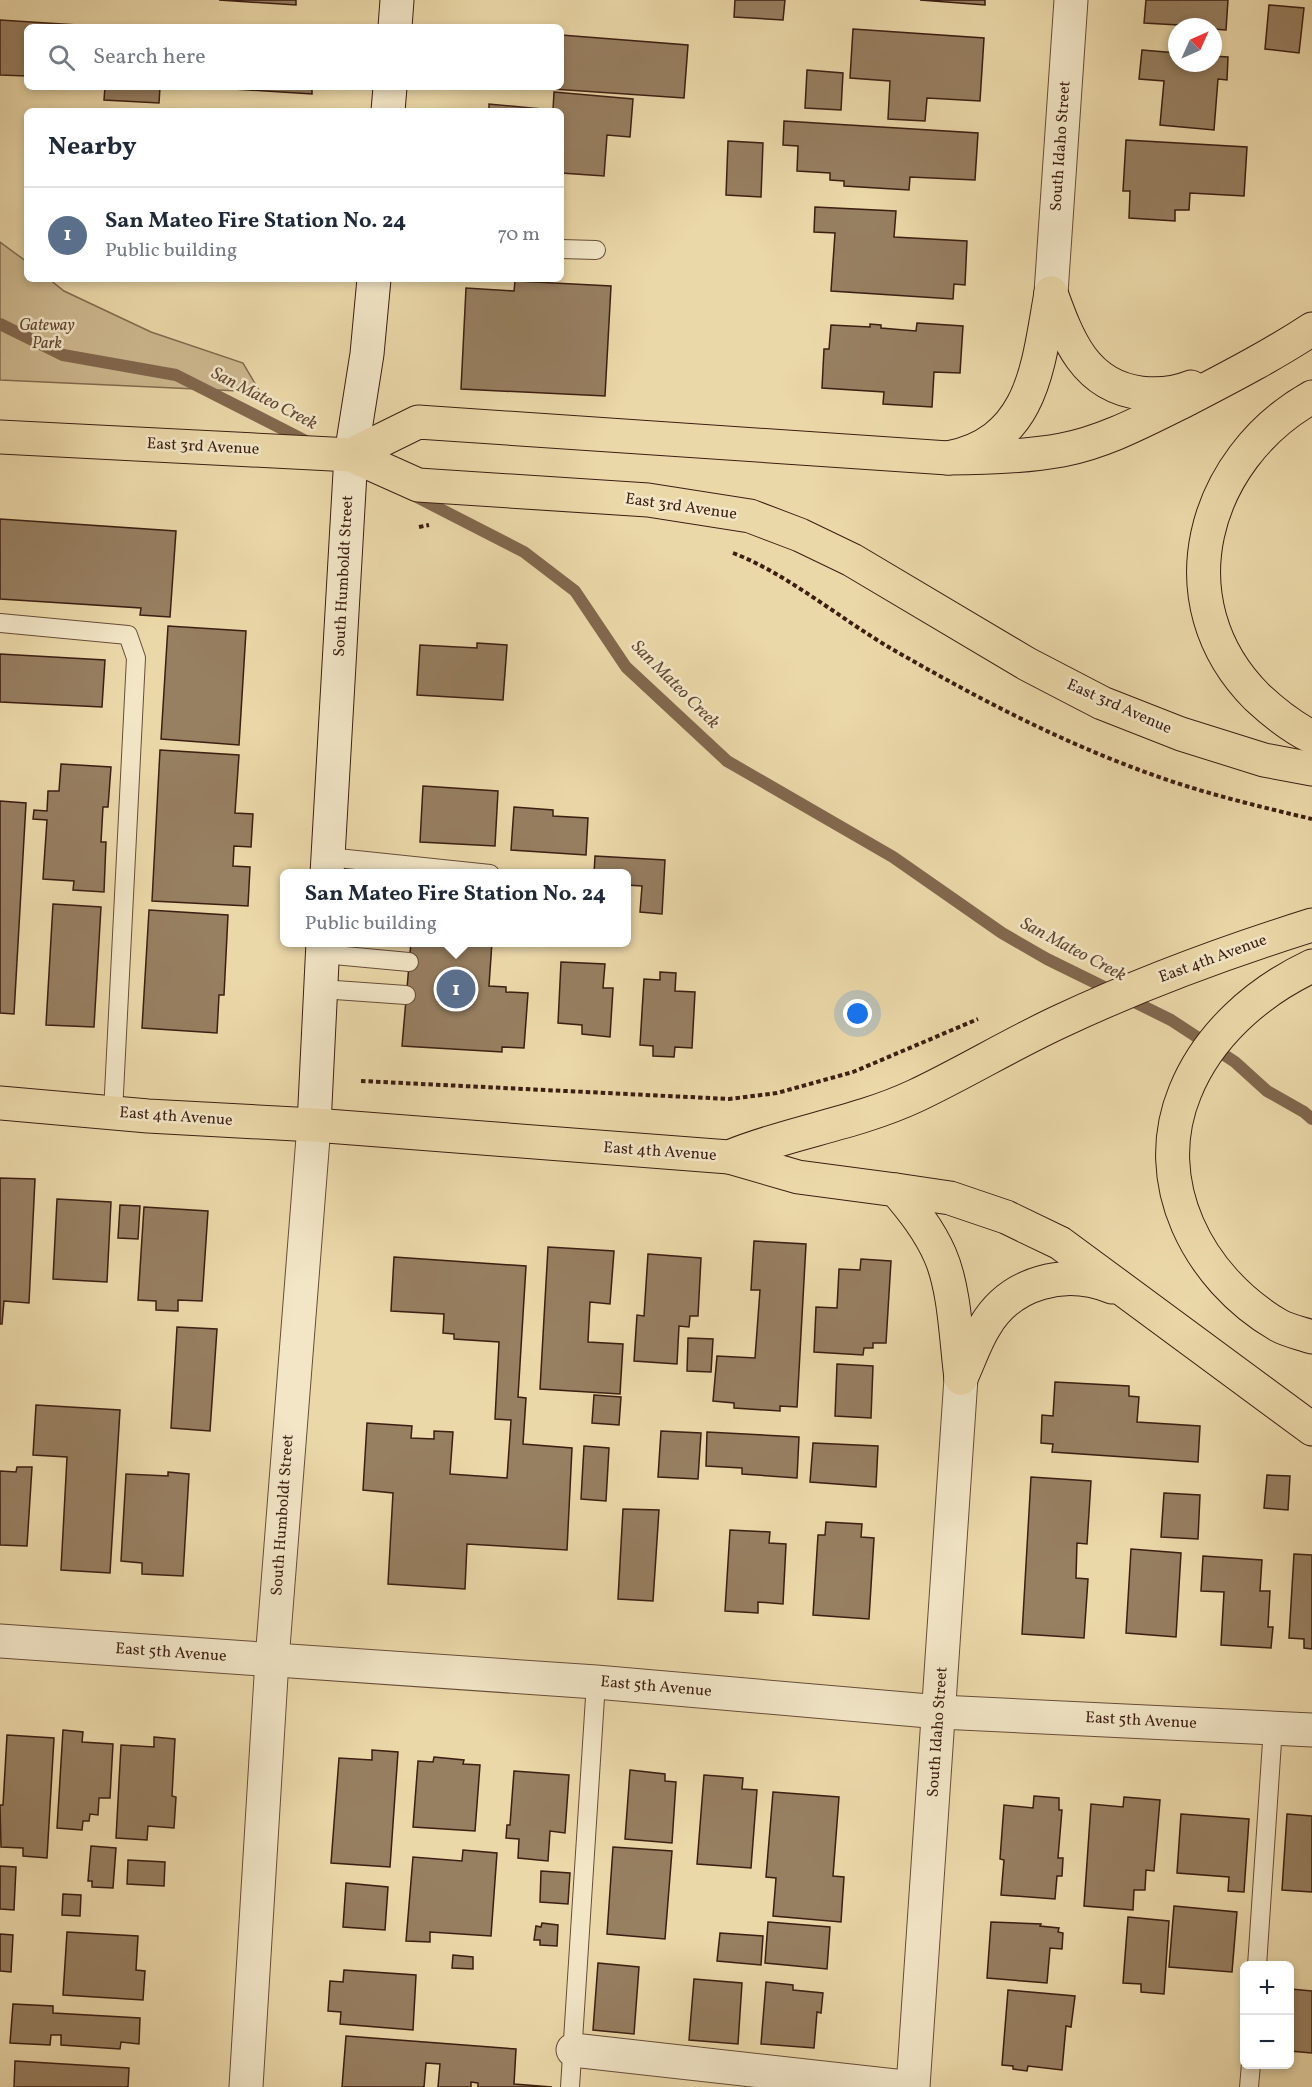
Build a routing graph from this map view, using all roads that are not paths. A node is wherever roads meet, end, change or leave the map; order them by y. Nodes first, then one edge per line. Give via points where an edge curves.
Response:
1 (397, 0) edge
2 (1071, 0) edge
3 (395, 24) edge
4 (390, 90) edge
5 (388, 108) edge
6 (564, 249) edge
7 (596, 250) dead end
8 (374, 282) edge
9 (1051, 293) junction
10 (1312, 329) edge
11 (1266, 359) junction
12 (1312, 397) edge
13 (0, 437) edge
14 (351, 455) junction
15 (948, 458) junction
16 (0, 623) edge
17 (1312, 737) edge
18 (1312, 769) edge
19 (328, 865) edge
20 (409, 869) edge
21 (1312, 925) edge
22 (323, 948) edge
23 (409, 962) dead end
24 (1312, 966) edge
25 (321, 989) junction
26 (406, 995) dead end
27 (0, 1103) edge
28 (113, 1113) junction
29 (314, 1125) junction
30 (729, 1157) junction
31 (896, 1190) junction
32 (1133, 1295) junction
33 (1312, 1337) edge
34 (961, 1378) junction
35 (1312, 1429) edge
36 (0, 1641) edge
37 (272, 1660) junction
38 (596, 1682) junction
39 (940, 1712) junction
40 (1273, 1727) junction
41 (1312, 1730) edge
42 (1257, 1961) edge
43 (573, 2050) junction
44 (1251, 2069) edge
45 (246, 2087) edge
46 (570, 2087) edge
47 (904, 2087) edge
48 (913, 2087) edge
49 (1249, 2087) edge

1 - 3 street
2 - 9 street, South Idaho Street
4 - 5 street
6 - 7 lane
8 - 14 street, South Humboldt Street
9 - 11 main road via 1065,332 1081,358 1101,380 1126,391 1154,394 1185,390
9 - 15 main road via 1037,370 1014,420 973,453
10 - 11 main road
11 - 15 main road via 1138,424 1074,447 1015,457
12 - 17 main road via 1263,432 1240,459 1221,492 1207,532 1203,570 1208,610 1221,648 1243,682 1270,710
13 - 14 main road, East 3rd Avenue
14 - 15 main road via 418,422
14 - 18 main road, East 3rd Avenue via 418,485 696,506 760,520 852,560 1027,664 1102,703 1192,738 1264,760
14 - 19 street, South Humboldt Street
16 - 28 lane via 128,635 136,657
19 - 20 lane
21 - 30 main road, East 4th Avenue via 1177,971 1061,1021 915,1096 856,1120 764,1142
22 - 23 lane
22 - 25 street, South Humboldt Street
24 - 33 main road via 1242,1012 1218,1036 1198,1065 1184,1093 1174,1133 1173,1171 1179,1206 1195,1244 1217,1276 1246,1303 1280,1326
25 - 26 lane
25 - 29 street, South Humboldt Street
27 - 28 main road, East 4th Avenue
28 - 29 main road, East 4th Avenue
29 - 30 main road, East 4th Avenue
29 - 37 street, South Humboldt Street
30 - 31 main road via 798,1178
31 - 32 main road via 950,1198 1006,1217 1060,1244
31 - 34 main road via 928,1231 941,1257
32 - 34 main road via 1101,1282 1072,1278 1043,1281 1021,1289 985,1326
32 - 35 main road
34 - 39 street, South Idaho Street
36 - 37 street, East 5th Avenue
37 - 38 street, East 5th Avenue
37 - 45 street, South Humboldt Street
38 - 39 street, East 5th Avenue
38 - 43 lane
39 - 40 street, East 5th Avenue
39 - 48 street, South Idaho Street
40 - 41 street, East 5th Avenue
40 - 42 lane
43 - 46 lane
43 - 47 street
44 - 49 lane

